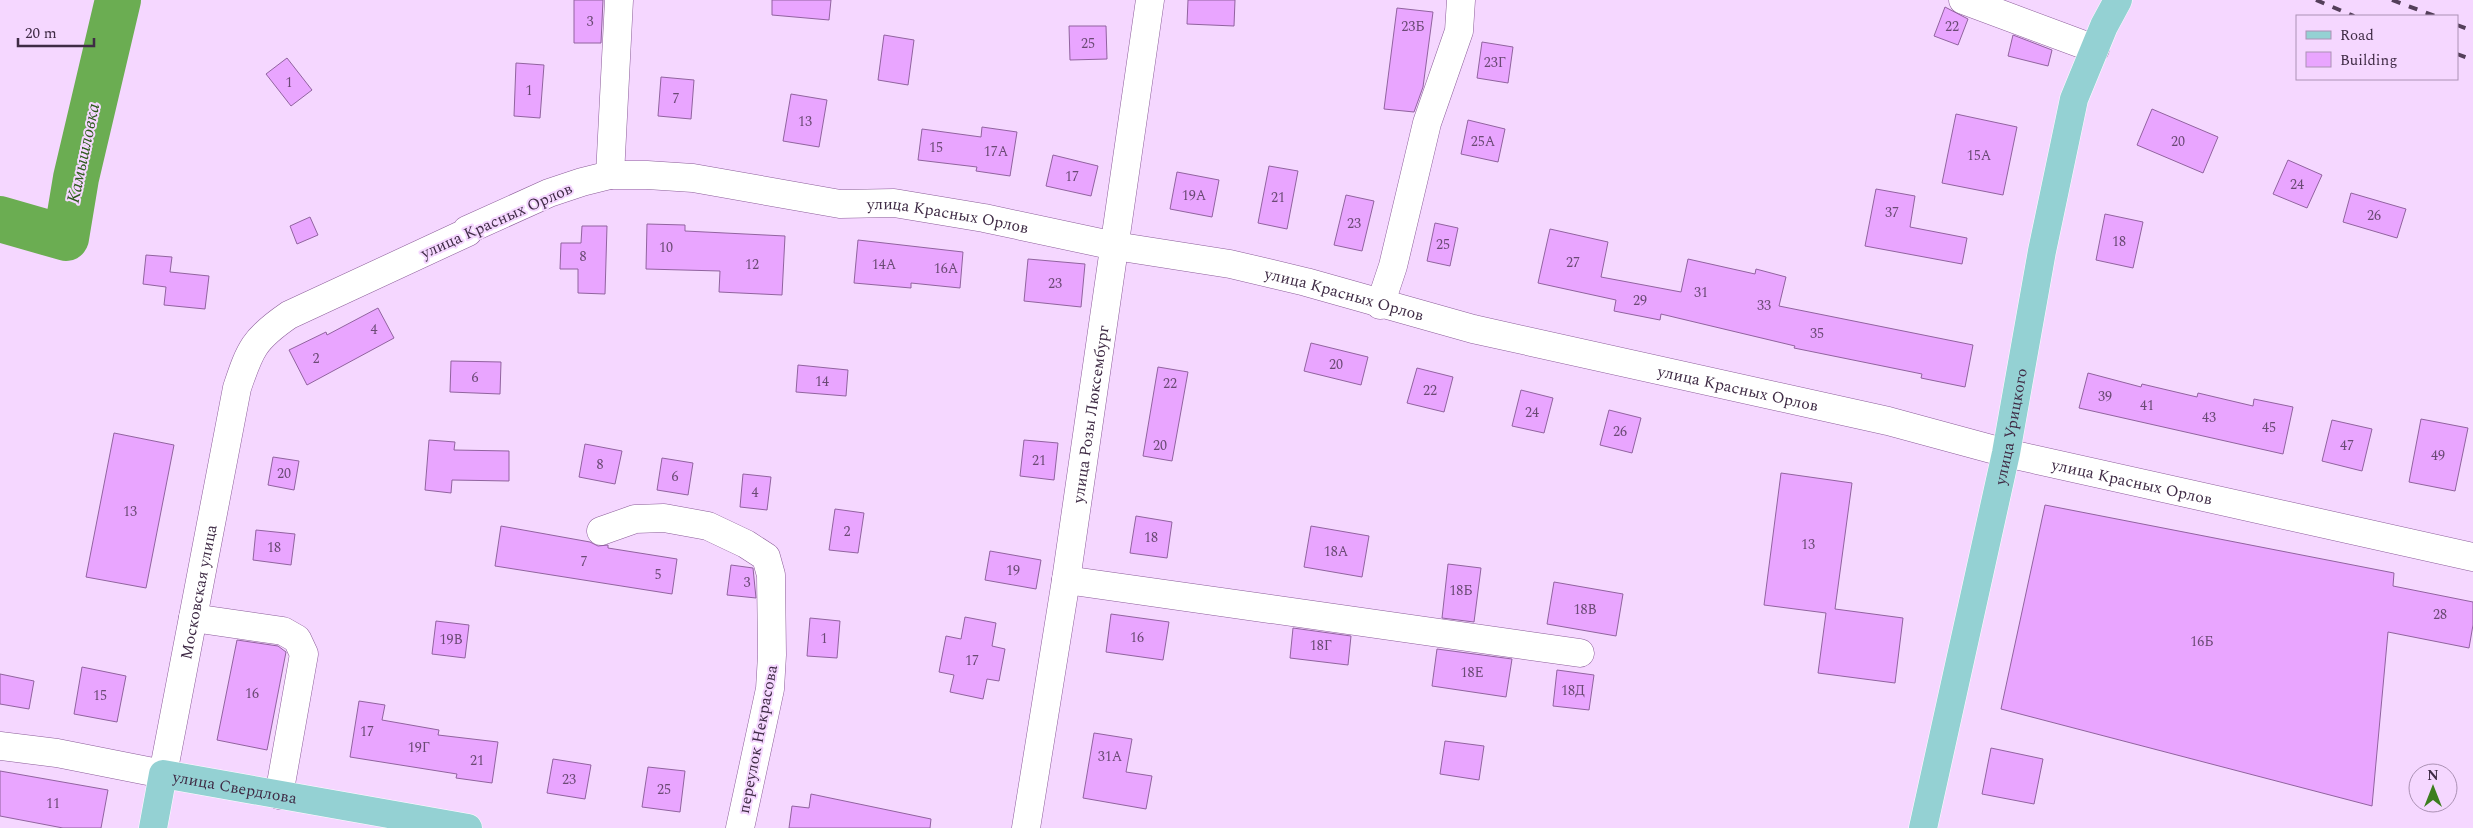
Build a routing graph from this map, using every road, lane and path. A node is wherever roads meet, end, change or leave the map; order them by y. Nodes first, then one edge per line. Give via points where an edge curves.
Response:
1 (619, 0) edge
2 (1150, 0) edge
3 (1461, 0) edge
4 (1963, 0) edge
5 (2118, 0) edge
6 (2100, 38) junction
7 (610, 175) junction
8 (1115, 246) junction
9 (1380, 305) junction
10 (247, 357) joint
11 (2006, 453) junction
12 (601, 531) dead end
13 (2473, 557) edge
14 (1066, 580) junction
15 (193, 618) junction
16 (1580, 653) dead end
17 (0, 746) edge
18 (163, 774) junction
19 (280, 795) junction
20 (152, 828) edge
21 (468, 828) edge
22 (740, 828) edge
23 (1026, 828) edge
24 (1923, 828) edge

1 - 7 street
2 - 8 street, улица Розы Люксембург
3 - 9 street via 1458,31 1427,124 1394,266
4 - 6 street
5 - 6 main road, улица Урицкого
6 - 11 main road, улица Урицкого via 2074,99 2042,251
7 - 8 street, улица Красных Орлов via 693,178 840,204 894,203
7 - 10 street, улица Красных Орлов via 549,193 289,315 263,333
8 - 9 street, улица Красных Орлов via 1230,264 1306,282
8 - 14 street, улица Розы Люксембург
9 - 11 street, улица Красных Орлов via 1472,330 1888,421
10 - 15 street, Московская улица via 237,388
11 - 13 street, улица Красных Орлов
11 - 24 main road, улица Урицкого
12 - 22 street, переулок Некрасова via 635,519 664,518 708,526 766,557 771,575 770,689
14 - 16 street
14 - 23 street, улица Розы Люксембург
15 - 18 street, Московская улица
15 - 19 street via 283,631 298,639 304,654
17 - 18 street, улица Свердлова
18 - 19 main road, улица Свердлова
18 - 20 main road, Московская улица
19 - 21 main road, улица Свердлова

